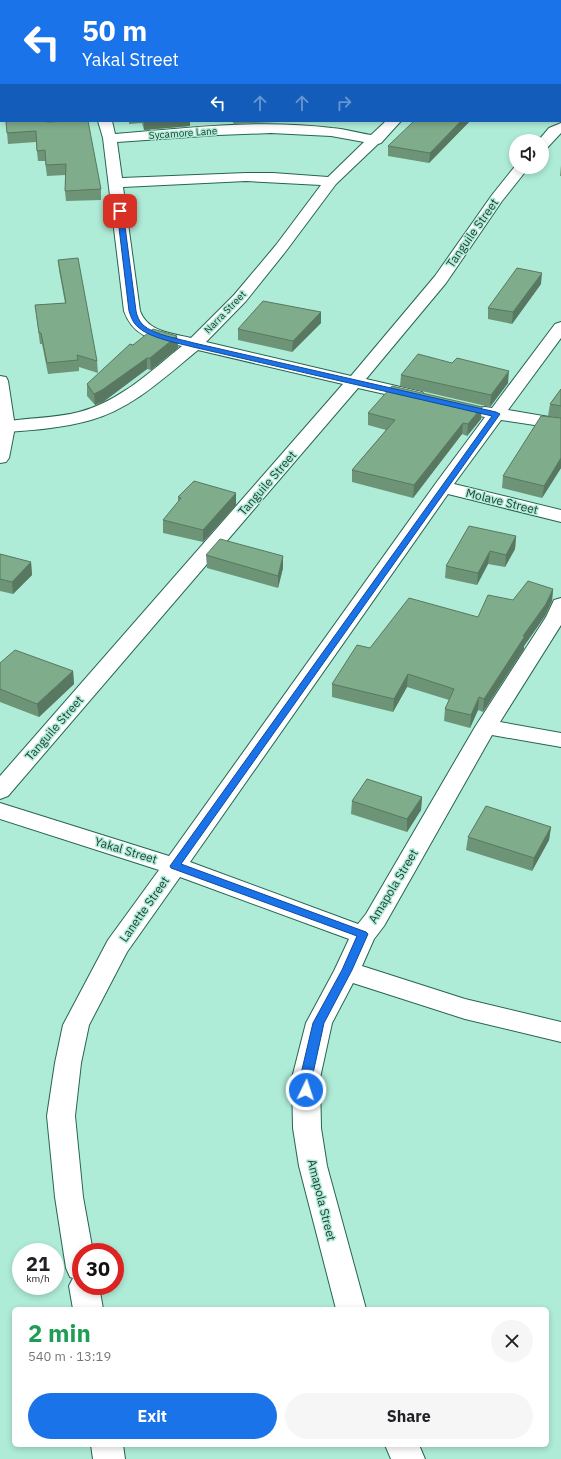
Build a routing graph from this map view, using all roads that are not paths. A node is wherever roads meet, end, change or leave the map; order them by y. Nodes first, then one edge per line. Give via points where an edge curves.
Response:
1 (105, 122) edge
2 (393, 122) edge
3 (561, 127) edge
4 (549, 136) edge
5 (110, 138) junction
6 (376, 140) junction
7 (516, 174) edge
8 (331, 181) junction
9 (116, 183) junction
10 (561, 328) edge
11 (193, 345) junction
12 (0, 381) edge
13 (355, 382) junction
14 (429, 399) edge
15 (466, 408) edge
16 (496, 414) junction
17 (561, 424) edge
18 (6, 427) junction
19 (0, 458) edge
20 (443, 487) junction
21 (561, 516) edge
22 (561, 604) edge
23 (486, 727) junction
24 (561, 740) edge
25 (0, 791) edge
26 (0, 811) edge
27 (175, 866) junction
28 (362, 934) junction
29 (347, 970) junction
30 (561, 1032) edge
31 (77, 1243) edge
32 (86, 1295) edge
33 (88, 1307) edge
34 (350, 1307) edge
35 (107, 1447) edge
36 (402, 1447) edge
37 (108, 1459) edge
38 (409, 1459) edge

1 - 5 street
2 - 6 street, Narra Street
3 - 4 street
5 - 6 street, Sycamore Lane via 286,129 327,131
5 - 9 street
6 - 8 street, Narra Street
7 - 13 street, Tanguile Street via 436,285
8 - 9 street via 246,177
8 - 11 street, Narra Street via 240,298
9 - 11 street via 135,319 141,327 150,332
10 - 16 street, Lanette Street
11 - 13 street
11 - 18 street, Narra Street via 141,388 117,403 86,416
12 - 18 street
13 - 14 street
13 - 25 street, Tanguile Street
15 - 16 street
16 - 17 street
16 - 20 street, Lanette Street
18 - 19 street
20 - 21 street, Molave Street
20 - 27 street, Lanette Street
22 - 23 street, Amapola Street via 556,617
23 - 24 street
23 - 28 street, Amapola Street via 375,920
26 - 27 street, Yakal Street
27 - 28 street, Yakal Street
27 - 31 street, Lanette Street via 117,947 76,1025 68,1062 62,1116 69,1196
28 - 29 street, Amapola Street
29 - 30 street via 464,1009
29 - 34 street, Amapola Street via 319,1023 306,1078 307,1128 313,1166
32 - 33 street
35 - 37 street
36 - 38 street

